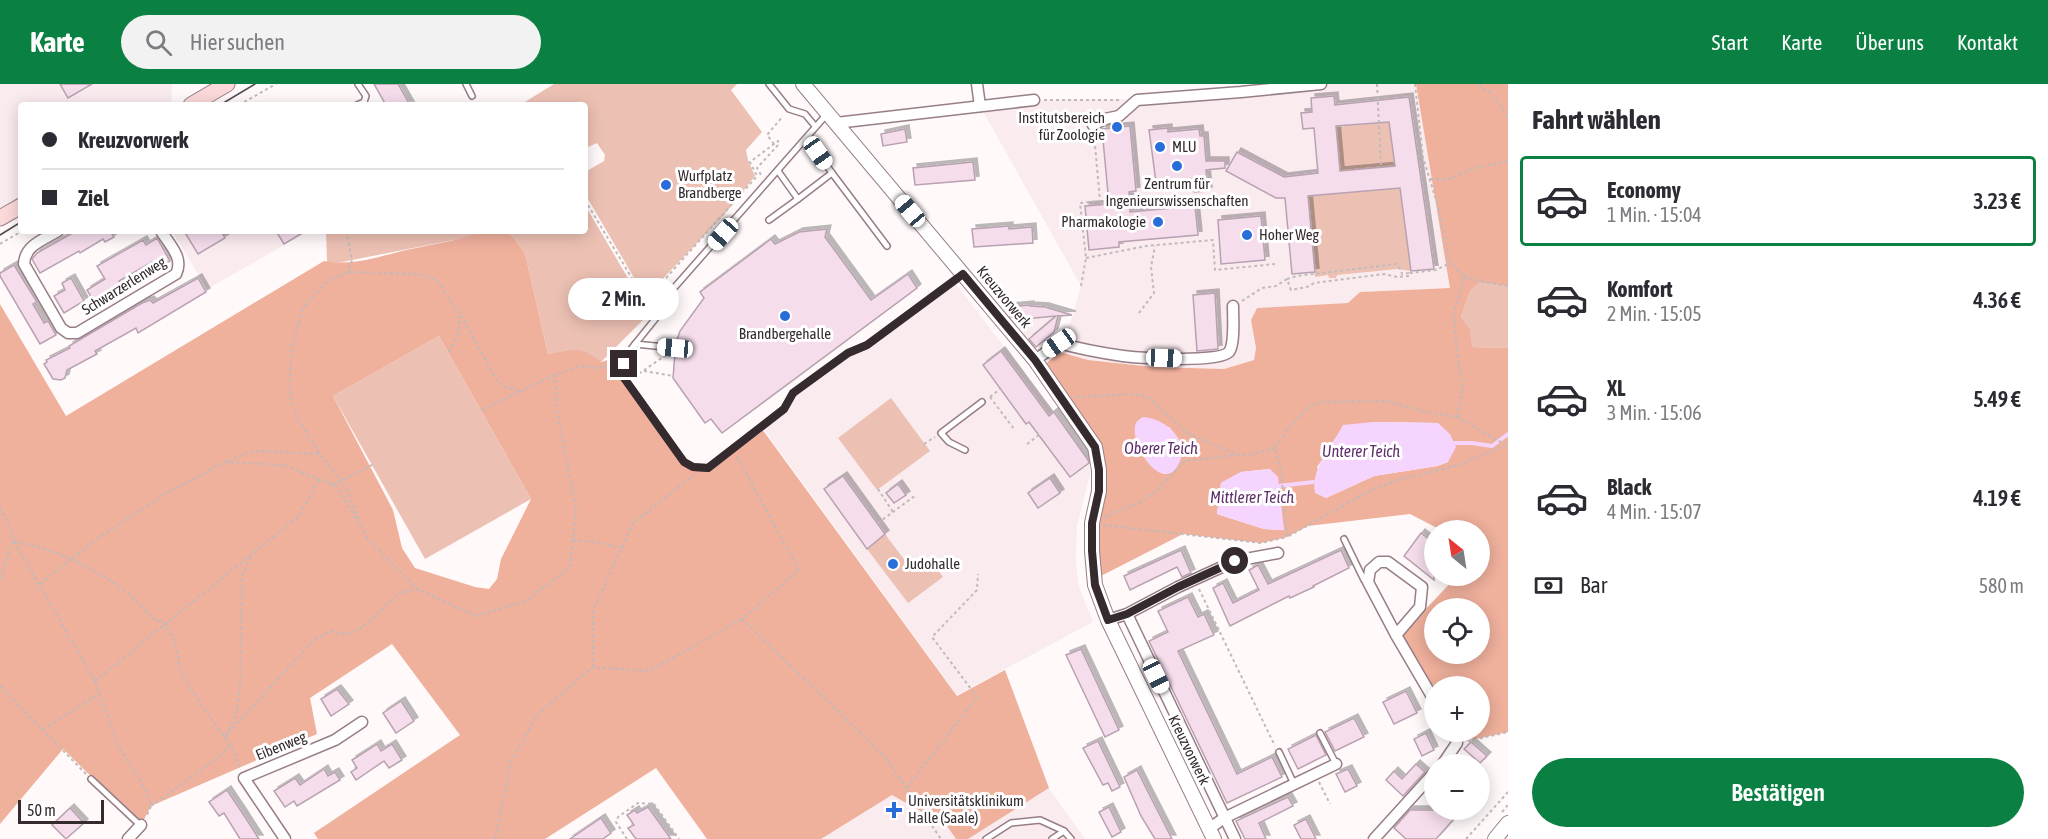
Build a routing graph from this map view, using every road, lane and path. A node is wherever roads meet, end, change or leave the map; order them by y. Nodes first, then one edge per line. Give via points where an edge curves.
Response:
1 (226, 84) edge
2 (276, 84) edge
3 (358, 84) edge
4 (466, 84) edge
5 (769, 84) edge
6 (803, 84) edge
7 (977, 84) edge
8 (1321, 84) edge
9 (1377, 84) edge
10 (1415, 84) edge
11 (1481, 84) edge
12 (472, 96) dead end
13 (1034, 100) joint
14 (1137, 100) junction
15 (196, 102) edge
16 (244, 102) edge
17 (364, 102) edge
18 (980, 106) junction
19 (789, 109) junction
20 (1508, 117) edge
21 (832, 118) junction
22 (1093, 125) joint
23 (815, 126) junction
24 (774, 144) junction
25 (818, 153) dead end
26 (1508, 161) edge
27 (1381, 167) dead end
28 (778, 171) junction
29 (832, 173) junction
30 (1429, 179) junction
31 (766, 183) junction
32 (798, 199) junction
33 (588, 205) edge
34 (18, 208) edge
35 (0, 218) edge
36 (769, 220) dead end
37 (18, 233) edge
38 (53, 234) edge
39 (163, 234) edge
40 (347, 234) edge
41 (0, 244) edge
42 (1155, 245) junction
43 (887, 246) dead end
44 (1086, 258) junction
45 (1450, 263) junction
46 (1275, 264) dead end
47 (348, 272) junction
48 (1410, 273) junction
49 (963, 274) junction
50 (1464, 276) junction
51 (1287, 279) junction
52 (1081, 286) dead end
53 (1508, 286) edge
54 (1233, 306) joint
55 (1139, 313) dead end
56 (460, 314) junction
57 (635, 344) junction
58 (675, 348) joint
59 (448, 352) dead end
60 (1035, 360) junction
61 (605, 366) dead end
62 (644, 371) junction
63 (555, 375) junction
64 (674, 376) dead end
65 (626, 382) junction
66 (1000, 389) dead end
67 (521, 391) junction
68 (990, 397) junction
69 (1063, 398) junction
70 (982, 402) joint
71 (481, 410) dead end
72 (1457, 417) junction
73 (1014, 429) dead end
74 (941, 433) junction
75 (1039, 435) dead end
76 (924, 444) dead end
77 (1027, 444) dead end
78 (1506, 445) edge
79 (1275, 448) junction
80 (732, 449) junction
81 (965, 450) dead end
82 (320, 454) junction
83 (1237, 455) junction
84 (225, 462) junction
85 (372, 465) dead end
86 (701, 469) junction
87 (319, 479) junction
88 (340, 480) junction
89 (332, 484) junction
90 (878, 489) dead end
91 (916, 495) dead end
92 (0, 508) edge
93 (893, 512) junction
94 (1093, 518) junction
95 (878, 524) dead end
96 (360, 526) junction
97 (1287, 537) junction
98 (1344, 539) dead end
99 (573, 540) junction
100 (14, 541) junction
101 (622, 548) junction
102 (1278, 553) dead end
103 (251, 555) junction
104 (72, 559) junction
105 (978, 574) dead end
106 (0, 580) edge
107 (1195, 581) junction
108 (1368, 582) junction
109 (40, 584) junction
110 (417, 589) junction
111 (1127, 614) junction
112 (742, 619) junction
113 (1108, 620) junction
114 (165, 624) junction
115 (1396, 635) junction
116 (593, 667) junction
117 (95, 681) junction
118 (1424, 682) edge
119 (0, 686) edge
120 (100, 694) junction
121 (362, 722) dead end
122 (43, 729) junction
123 (1508, 732) edge
124 (1320, 733) dead end
125 (225, 738) junction
126 (1457, 743) joint
127 (231, 746) junction
128 (1279, 752) joint
129 (1450, 754) edge
130 (1336, 764) joint
131 (244, 778) junction
132 (91, 779) joint
133 (1294, 784) junction
134 (1320, 784) dead end
135 (1424, 784) edge
136 (906, 788) junction
137 (1508, 792) edge
138 (1330, 804) dead end
139 (151, 806) junction
140 (1224, 818) junction
141 (1508, 823) edge
142 (141, 825) junction
143 (1064, 831) junction
144 (1212, 834) edge
145 (625, 836) junction
146 (128, 839) edge
147 (285, 839) edge
148 (495, 839) edge
149 (620, 839) edge
150 (627, 839) edge
151 (679, 839) edge
152 (941, 839) edge
153 (986, 839) edge
154 (1052, 839) edge
155 (1071, 839) edge
156 (1235, 839) edge
157 (1374, 839) edge
158 (1466, 839) edge
159 (1495, 839) edge

1 - 15 main road
2 - 16 path
3 - 17 lane via 366,96
4 - 12 lane
5 - 19 lane
6 - 21 street, Kreuzvorwerk
7 - 18 street
8 - 14 street
9 - 27 path
10 - 30 path
11 - 20 path
13 - 14 path
13 - 18 street
14 - 22 street via 1119,116
18 - 21 street
19 - 23 lane via 805,114
19 - 24 path via 767,135
21 - 23 lane
21 - 49 street, Kreuzvorwerk
22 - 44 path via 1100,201 1080,203
23 - 28 lane
24 - 31 path via 778,141 757,168
24 - 33 path via 750,162 757,176 650,296 642,295
25 - 29 lane
26 - 30 path via 1449,179
28 - 31 lane
28 - 32 lane
29 - 32 lane
29 - 43 lane
30 - 45 path
31 - 57 lane via 666,297 660,313
32 - 36 lane
34 - 35 main road
37 - 41 path
38 - 39 street, Schwarzerlenweg via 29,248 24,264 68,333 77,333 176,274 179,258
40 - 47 path via 352,260
42 - 44 path
42 - 46 path via 1213,240 1215,270
42 - 55 path via 1151,267 1154,292
44 - 52 path
45 - 48 path via 1436,270
45 - 50 path
47 - 56 path via 429,277 438,282
47 - 82 path via 328,281 304,306 291,349 290,392 296,416
48 - 51 path via 1402,274 1396,264
48 - 51 path via 1314,283 1291,290
49 - 60 street, Kreuzvorwerk
49 - 80 lane via 867,345 848,353 793,393 784,409
50 - 53 path
50 - 72 path via 1454,314 1463,388
51 - 54 path via 1262,288
54 - 60 street via 1232,346 1221,357 1126,357 1059,343
56 - 59 path via 458,334
56 - 67 path via 495,379 503,386
57 - 58 lane
57 - 65 lane via 624,364
58 - 62 path
60 - 69 street, Kreuzvorwerk
61 - 63 path via 580,366
62 - 64 path
62 - 65 path
63 - 67 path
63 - 99 path via 557,410 576,510
65 - 86 lane via 684,462
66 - 68 path
67 - 71 path
68 - 70 path
68 - 73 path
69 - 83 path via 1135,393 1149,398 1187,433
69 - 94 street, Kreuzvorwerk via 1095,447 1099,491
70 - 74 lane
72 - 78 path
72 - 79 path via 1388,401 1320,402 1291,425
74 - 76 path
74 - 81 lane
75 - 77 path
78 - 97 path via 1459,465 1373,489
79 - 83 path
79 - 97 path
80 - 86 lane
80 - 112 path via 799,570
82 - 84 path via 252,451
82 - 88 path
83 - 94 path via 1185,460 1142,501
84 - 87 path via 284,465
84 - 104 path via 167,493
85 - 88 path
86 - 101 path via 633,523
87 - 89 path
87 - 103 path via 299,516
88 - 89 path
88 - 96 path via 348,490
89 - 96 path
90 - 93 path
91 - 93 path
92 - 100 path
93 - 95 path
94 - 97 path via 1261,543
94 - 113 street, Kreuzvorwerk via 1095,585
96 - 110 path
98 - 108 lane
99 - 101 path
99 - 110 path via 570,567 526,601 476,616
100 - 104 path
100 - 106 path
100 - 109 path
101 - 116 path via 593,611
102 - 107 street via 1235,561
103 - 114 path
103 - 125 path via 242,577 240,689 236,714
104 - 109 path
104 - 114 path via 128,593 151,617
105 - 136 path via 977,590 932,637 977,697
107 - 111 street
107 - 128 path
108 - 115 street
108 - 115 street via 1370,570 1379,562 1388,562 1422,587 1420,607
109 - 117 path
110 - 125 path via 400,593 358,631 331,631 315,639
111 - 113 street
111 - 140 street, Kreuzvorwerk
112 - 116 path via 649,670
112 - 136 path via 885,757
113 - 144 street, Kreuzvorwerk
114 - 117 path
114 - 125 path via 174,640 182,675
115 - 118 street
116 - 148 path via 538,714 511,762
117 - 120 path
119 - 122 path
120 - 122 path
120 - 139 path via 118,745 148,794
121 - 131 street, Eibenweg via 335,740
122 - 132 path
123 - 126 path
124 - 130 lane
125 - 127 path
126 - 129 street
127 - 131 path
127 - 139 path
128 - 133 lane
130 - 133 street, Kreuzvorwerk
131 - 147 street, Eibenweg
132 - 142 lane
133 - 140 street, Kreuzvorwerk
134 - 138 path
135 - 157 street
136 - 152 path
137 - 158 path
139 - 142 path
140 - 144 street, Kreuzvorwerk
140 - 156 street
141 - 159 street
142 - 146 street
143 - 153 lane via 1040,820 1011,823
143 - 154 lane
143 - 155 lane
145 - 149 path
145 - 150 path
145 - 151 path via 616,822 638,803 654,804

